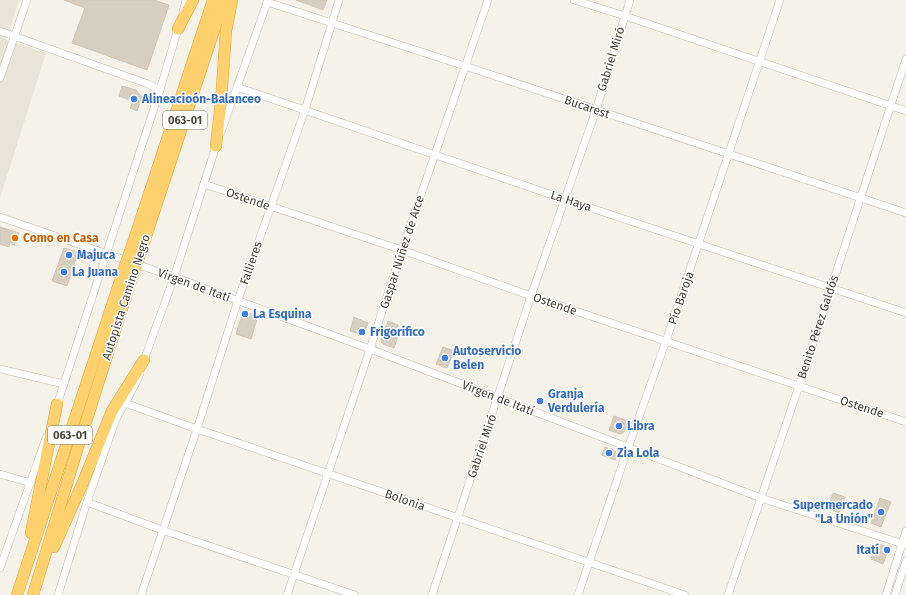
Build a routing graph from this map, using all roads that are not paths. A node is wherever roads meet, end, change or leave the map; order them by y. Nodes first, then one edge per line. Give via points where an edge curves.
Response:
1 (27, 0) edge
2 (186, 0) edge
3 (193, 0) edge
4 (213, 0) edge
5 (224, 0) edge
6 (232, 0) edge
7 (339, 0) edge
8 (488, 0) edge
9 (630, 0) edge
10 (780, 0) edge
11 (267, 1) edge
12 (578, 1) edge
13 (625, 16) junction
14 (332, 22) junction
15 (178, 29) junction
16 (0, 31) edge
17 (14, 36) junction
18 (906, 59) edge
19 (760, 62) junction
20 (465, 66) junction
21 (0, 78) edge
22 (237, 87) junction
23 (160, 90) junction
24 (891, 106) junction
25 (305, 110) junction
26 (596, 110) junction
27 (906, 111) edge
28 (216, 146) junction
29 (434, 154) junction
30 (729, 155) junction
31 (204, 184) junction
32 (861, 198) junction
33 (564, 199) junction
34 (270, 207) junction
35 (906, 213) edge
36 (0, 217) edge
37 (140, 238) junction
38 (699, 243) junction
39 (402, 250) junction
40 (107, 254) junction
41 (174, 277) junction
42 (126, 278) junction
43 (831, 288) junction
44 (531, 296) junction
45 (238, 300) junction
46 (906, 313) edge
47 (666, 341) junction
48 (370, 349) junction
49 (144, 360) junction
50 (0, 369) edge
51 (64, 384) junction
52 (799, 386) junction
53 (498, 398) junction
54 (125, 403) junction
55 (57, 404) junction
56 (906, 422) edge
57 (197, 429) junction
58 (628, 448) junction
59 (0, 474) edge
60 (328, 474) junction
61 (31, 483) junction
62 (761, 498) junction
63 (88, 502) junction
64 (458, 518) junction
65 (162, 530) junction
66 (906, 531) edge
67 (904, 544) edge
68 (906, 561) edge
69 (590, 562) junction
70 (0, 568) edge
71 (294, 574) junction
72 (21, 582) junction
73 (35, 591) edge
74 (17, 595) edge
75 (58, 595) edge
76 (141, 595) edge
77 (287, 595) edge
78 (355, 595) edge
79 (432, 595) edge
80 (578, 595) edge
81 (685, 595) edge
82 (728, 595) edge
83 (886, 595) edge
84 (895, 595) edge

1 - 17 street
2 - 15 street
3 - 15 highway
4 - 37 highway, Autopista Camino Negro / 063-01
5 - 37 highway, Autopista Camino Negro / 063-01
6 - 28 highway via 226,31
7 - 14 street, Fallieres
8 - 20 street, Gaspar Núñez de Arce
9 - 13 street, Gabriel Miró
10 - 19 street, Pío Baroja
11 - 14 street, Bucarest
11 - 22 street
12 - 13 street
13 - 19 street
13 - 26 street, Gabriel Miró
14 - 20 street, Bucarest
14 - 25 street, Fallieres
15 - 23 street
16 - 17 street
17 - 21 street
17 - 23 street
18 - 24 street, Benito Pérez Galdós
19 - 24 street
19 - 30 street, Pío Baroja
20 - 26 street, Bucarest
20 - 29 street, Gaspar Núñez de Arce
22 - 25 street, La Haya
22 - 28 street
23 - 40 street
24 - 27 street
24 - 32 street, Benito Pérez Galdós
25 - 29 street, La Haya
25 - 34 street, Fallieres
26 - 30 street, Bucarest
26 - 33 street, Gabriel Miró
28 - 31 street
29 - 33 street, La Haya
29 - 39 street, Gaspar Núñez de Arce
30 - 32 street, Bucarest
30 - 38 street, Pío Baroja
31 - 34 street, Ostende
31 - 41 street
32 - 35 street, Bucarest
32 - 43 street, Benito Pérez Galdós
33 - 38 street, La Haya
33 - 44 street, Gabriel Miró
34 - 39 street, Ostende
34 - 45 street, Fallieres
36 - 40 street, Virgen de Itatí
37 - 42 highway, Autopista Camino Negro / 063-01, bridge
38 - 43 street, La Haya
38 - 47 street, Pío Baroja
39 - 44 street, Ostende
39 - 48 street, Gaspar Núñez de Arce
40 - 41 street, Virgen de Itatí
40 - 51 street
41 - 45 street, Virgen de Itatí
41 - 49 street
42 - 72 highway, Autopista Camino Negro / 063-01
42 - 73 highway, Autopista Camino Negro / 063-01
43 - 46 street, La Haya
43 - 52 street, Benito Pérez Galdós
44 - 47 street, Ostende
44 - 53 street, Gabriel Miró
45 - 48 street, Virgen de Itatí
45 - 57 street, Fallieres
47 - 52 street, Ostende
47 - 58 street, Pío Baroja
48 - 53 street, Virgen de Itatí
48 - 60 street, Gaspar Núñez de Arce
49 - 54 street via 135,387
49 - 73 highway via 112,411
50 - 51 street
51 - 55 street
52 - 56 street, Ostende
52 - 62 street, Benito Pérez Galdós
53 - 58 street, Virgen de Itatí
53 - 64 street, Gabriel Miró
54 - 57 street, Bolonia
54 - 63 street via 115,422
55 - 61 street
55 - 72 highway
57 - 60 street, Bolonia
57 - 65 street, Fallieres
58 - 62 street, Virgen de Itatí
58 - 69 street, Pío Baroja
59 - 61 street
60 - 64 street, Bolonia
60 - 71 street, Gaspar Núñez de Arce
61 - 70 street
62 - 67 street, Virgen de Itatí
62 - 82 street, Benito Pérez Galdós
63 - 65 street
63 - 75 street
64 - 69 street, Bolonia
64 - 79 street, Gabriel Miró
65 - 71 street
65 - 76 street, Fallieres
66 - 67 street
67 - 83 street
68 - 84 street
69 - 80 street, Pío Baroja
69 - 81 street, Bolonia
71 - 77 street, Gaspar Núñez de Arce
71 - 78 street
72 - 74 highway, Autopista Camino Negro / 063-01

